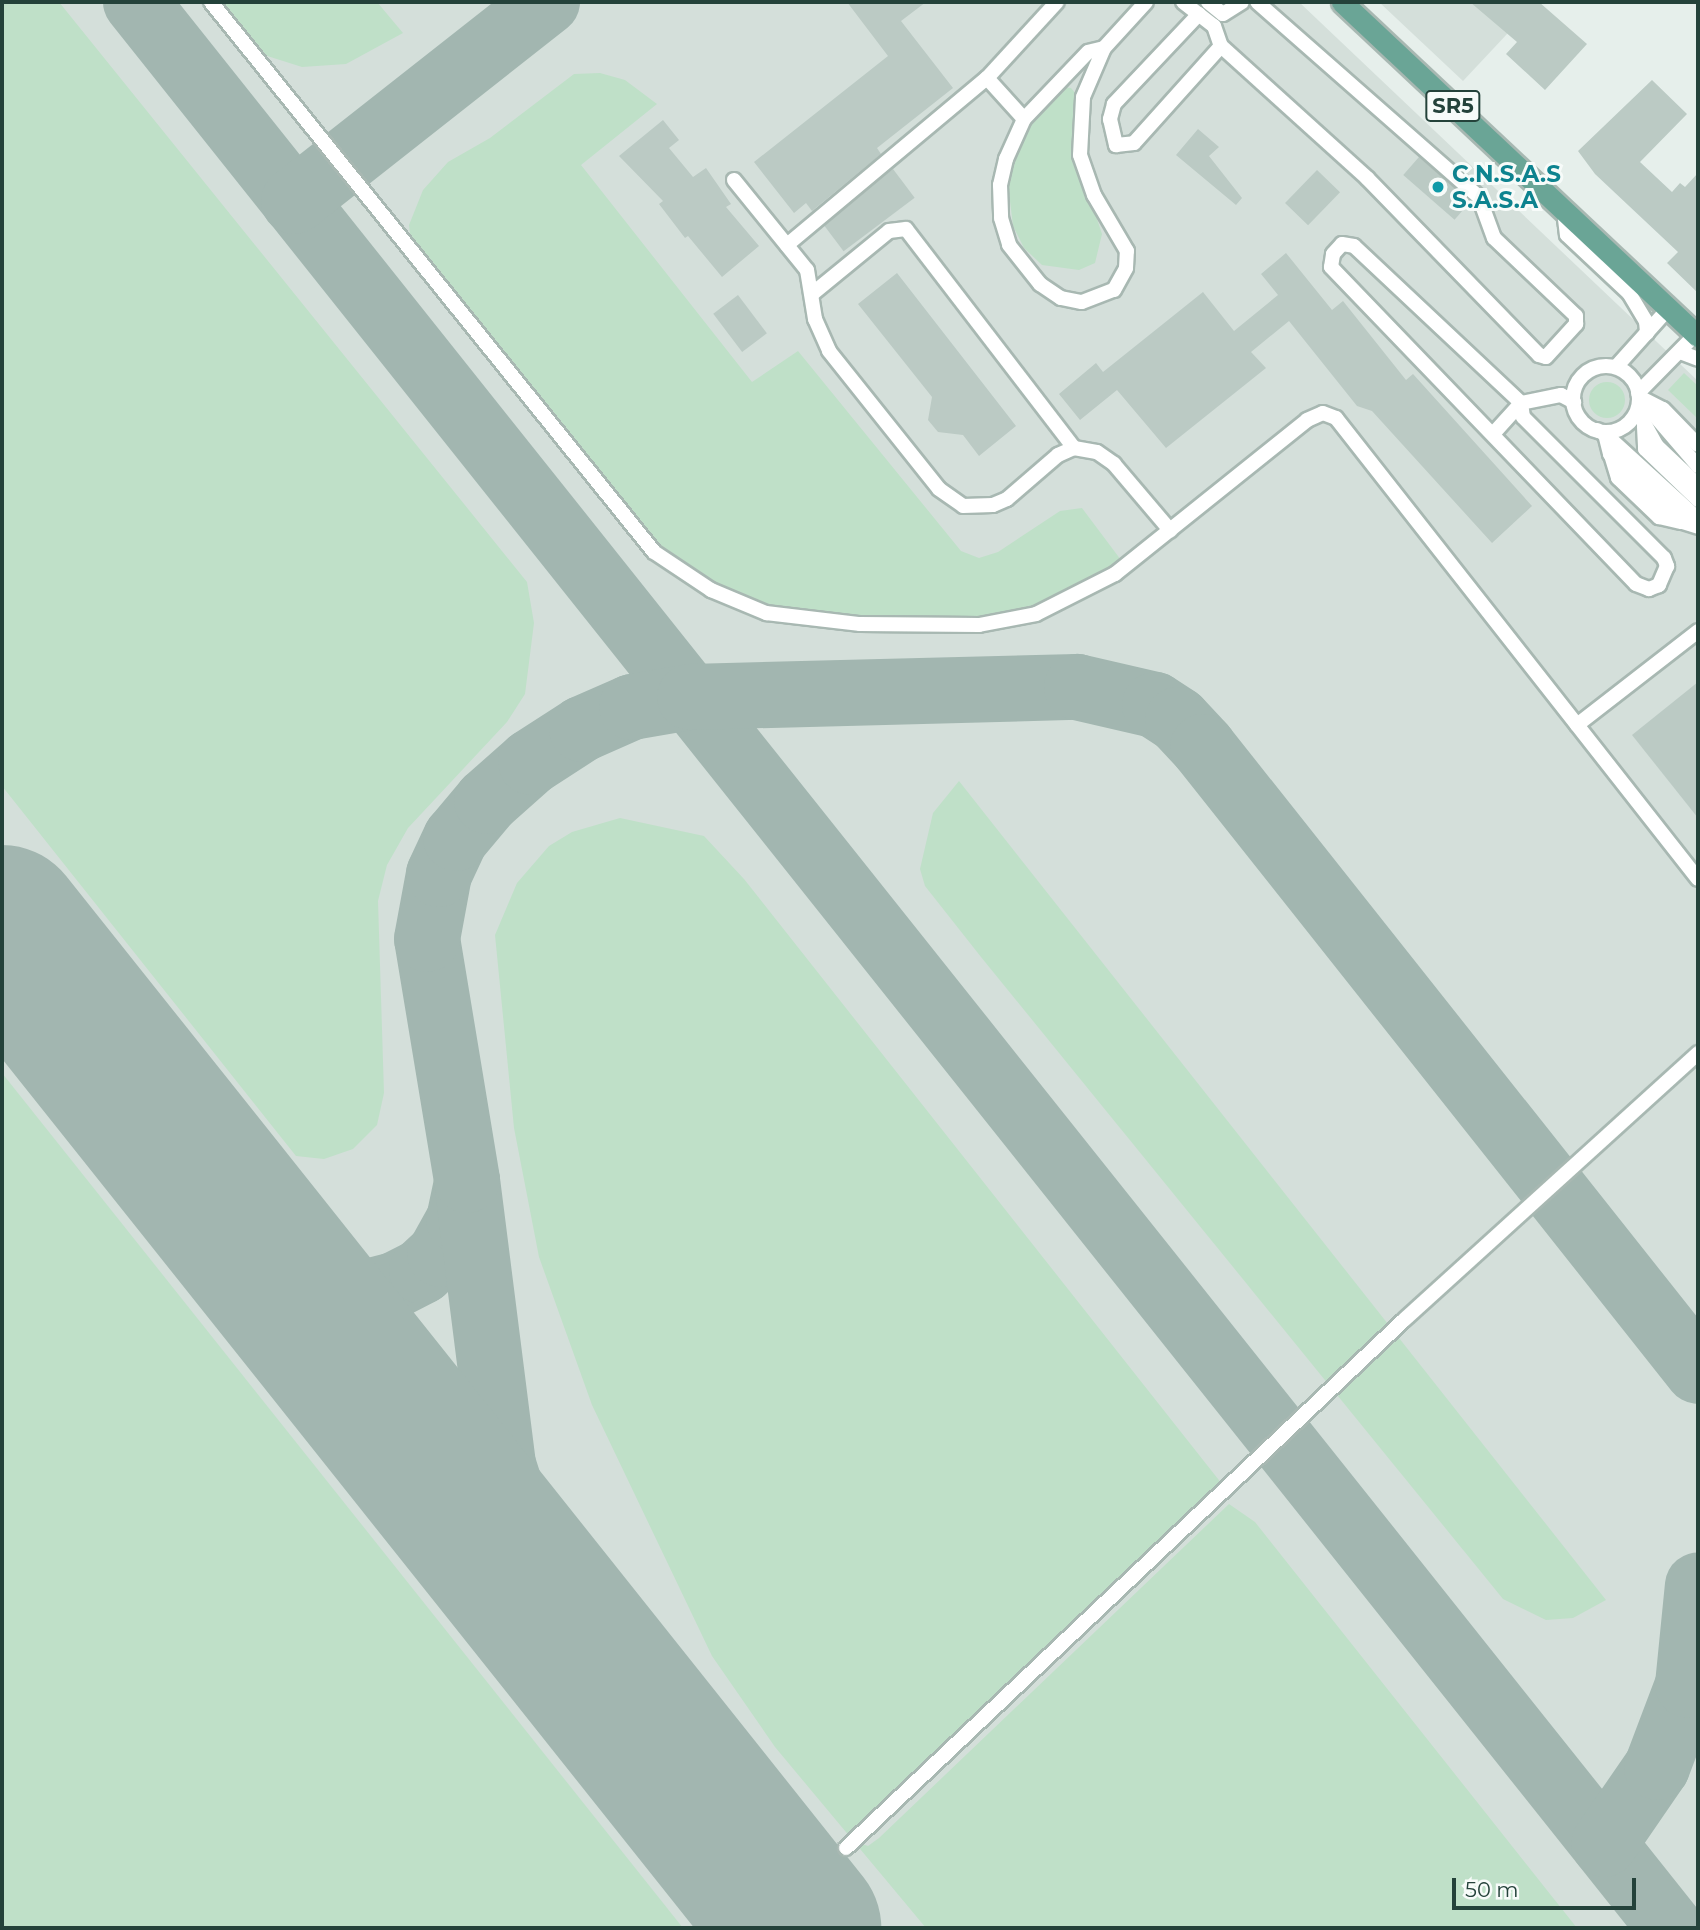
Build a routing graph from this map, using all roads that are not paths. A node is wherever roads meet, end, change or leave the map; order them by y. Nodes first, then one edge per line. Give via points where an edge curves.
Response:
1 (211, 2) edge
2 (1057, 2) edge
3 (1146, 2) edge
4 (1183, 2) edge
5 (1208, 2) edge
6 (1242, 2) edge
7 (1257, 2) edge
8 (1342, 2) edge
9 (1199, 14) junction
10 (1221, 46) junction
11 (1104, 48) junction
12 (987, 78) junction
13 (1024, 119) junction
14 (734, 180) dead end
15 (1564, 211) junction
16 (787, 245) junction
17 (812, 294) junction
18 (1669, 308) junction
19 (1647, 334) junction
20 (1697, 335) edge
21 (1680, 352) junction
22 (1698, 359) edge
23 (1616, 368) junction
24 (1639, 395) junction
25 (1574, 402) junction
26 (1521, 403) junction
27 (1644, 423) junction
28 (1601, 432) junction
29 (1493, 434) junction
30 (1698, 445) edge
31 (1074, 448) junction
32 (1698, 466) edge
33 (1698, 485) edge
34 (1698, 500) edge
35 (1698, 519) edge
36 (1698, 527) edge
37 (1170, 530) junction
38 (1698, 631) edge
39 (1577, 725) junction
40 (1698, 879) edge
41 (1698, 1053) edge
42 (846, 1848) dead end

1 - 37 lane via 653,552 712,590 766,613 860,624 979,625 1058,606 1115,574
2 - 12 lane
3 - 11 lane
4 - 9 lane
5 - 6 lane via 1223,14
7 - 10 lane via 1479,197 1494,238 1576,316 1576,324 1546,357 1539,355 1367,178
8 - 15 main road, SR5
9 - 10 lane via 1214,26
9 - 10 lane via 1114,104 1110,119 1116,145 1134,143
11 - 13 lane via 1088,52
11 - 13 lane via 1083,97 1078,125 1080,155 1094,195 1127,251 1122,279 1104,297 1082,302 1061,298 1040,284 1009,245 1001,218 1000,185
12 - 13 lane
12 - 16 lane
14 - 16 lane
15 - 18 main road, SR5
15 - 19 lane via 1567,235 1629,293 1646,321
16 - 17 lane via 807,270
17 - 31 lane via 889,230 906,229
17 - 31 lane via 815,319 829,351 939,489 963,506 980,508 1007,499 1058,455
18 - 19 lane
18 - 20 main road, SR5
19 - 23 lane
20 - 21 lane
21 - 22 lane
21 - 24 lane
23 - 24 lane via 1628,374
23 - 25 lane via 1598,367 1582,377
24 - 27 lane
24 - 28 lane via 1626,425
24 - 30 lane via 1663,409
24 - 32 lane
25 - 26 lane via 1561,395
25 - 28 lane via 1581,420
26 - 29 lane
26 - 29 lane via 1523,417 1664,558 1667,566 1659,585 1648,589 1636,584
26 - 29 lane via 1354,246 1342,244 1333,254 1331,267
27 - 33 lane via 1657,446
27 - 34 lane via 1645,449
28 - 35 lane
28 - 36 lane via 1610,454 1683,522
31 - 37 lane via 1097,452 1114,464
37 - 39 lane via 1310,418 1323,413 1336,418
38 - 39 lane
39 - 40 lane
41 - 42 lane via 1405,1319

